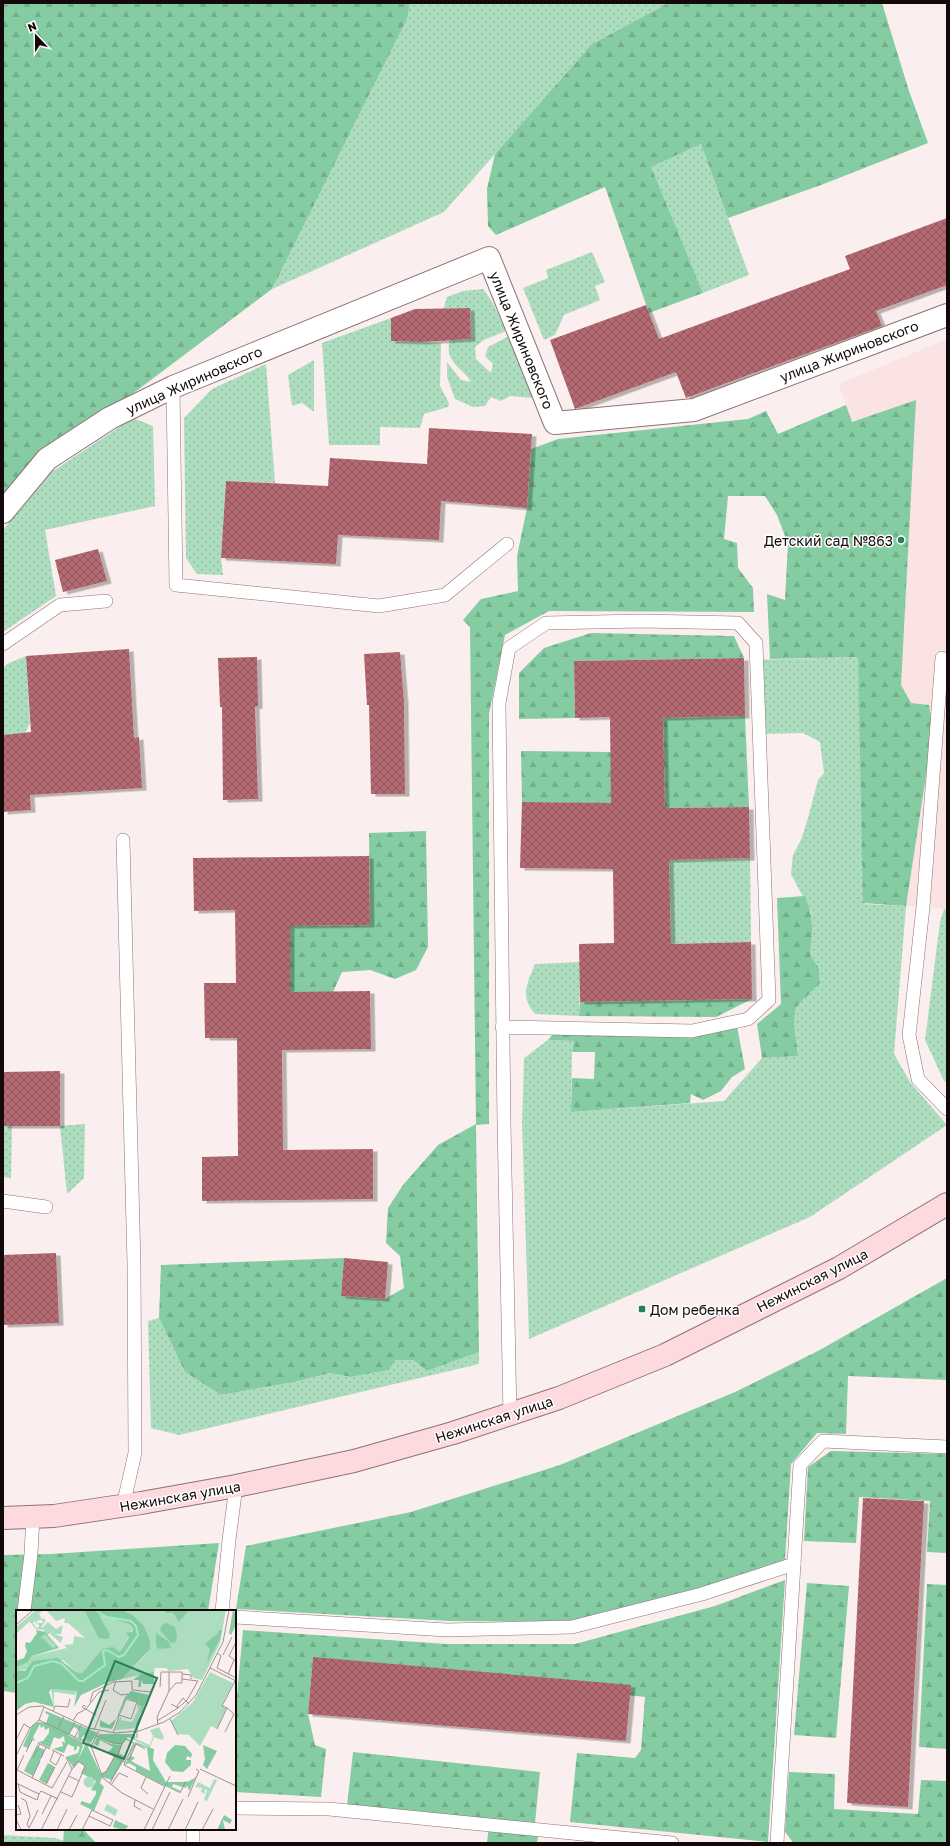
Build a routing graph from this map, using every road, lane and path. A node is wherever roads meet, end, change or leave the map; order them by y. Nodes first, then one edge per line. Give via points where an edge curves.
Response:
1 (947, 315) edge
2 (173, 387) junction
3 (3, 512) edge
4 (507, 544) dead end
5 (106, 601) dead end
6 (3, 644) edge
7 (942, 658) dead end
8 (123, 840) dead end
9 (502, 1026) junction
10 (947, 1109) edge
11 (3, 1201) edge
12 (947, 1204) edge
13 (46, 1207) dead end
14 (510, 1414) junction
15 (947, 1446) edge
16 (236, 1486) junction
17 (123, 1506) junction
18 (33, 1517) junction
19 (3, 1518) edge
20 (794, 1564) junction
21 (24, 1610) edge
22 (222, 1610) edge
23 (236, 1617) edge
24 (3, 1803) edge
25 (16, 1804) edge
26 (236, 1808) edge
27 (193, 1830) edge
28 (193, 1843) edge
29 (672, 1843) edge
30 (777, 1843) edge

1 - 2 street, улица Жириновского via 694,410 555,423 489,258
2 - 3 street, улица Жириновского via 110,418 47,459
2 - 4 lane via 176,585 379,606 445,595
5 - 6 lane via 60,605
7 - 10 lane via 910,1035 918,1079
8 - 17 lane via 134,1264 135,1453
9 - 9 lane via 499,703 509,648 546,624 642,621 738,623 756,644 769,1000 748,1019 692,1031
9 - 14 lane
11 - 13 lane
12 - 14 street, Нежинская улица via 848,1263 665,1355 559,1398
14 - 16 street, Нежинская улица via 354,1461
15 - 20 lane via 823,1441 800,1465
16 - 17 street, Нежинская улица
16 - 22 lane
17 - 18 street, Нежинская улица
18 - 19 street, Нежинская улица
18 - 21 lane
20 - 23 lane via 702,1594 572,1627 447,1630
20 - 30 lane
24 - 25 lane
26 - 29 lane via 330,1809
27 - 28 lane

